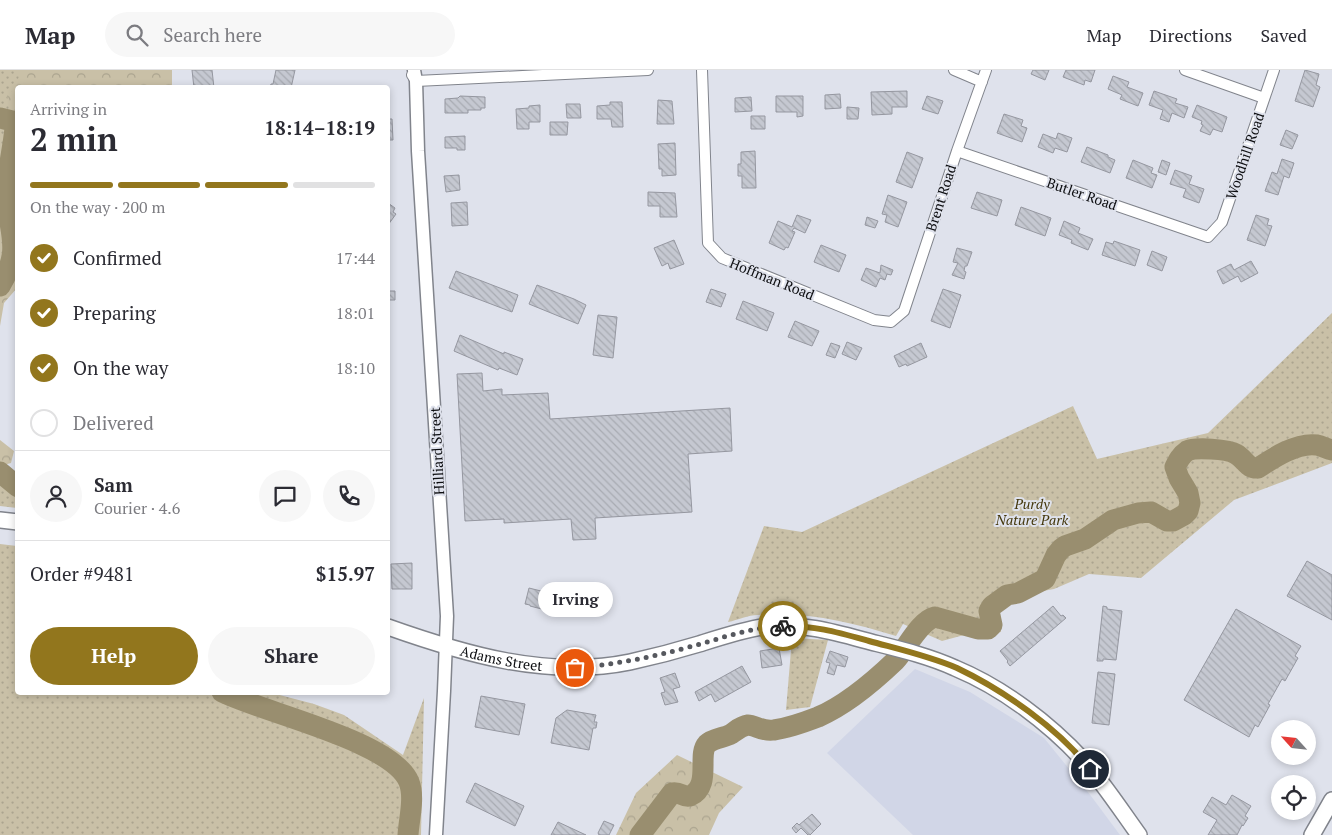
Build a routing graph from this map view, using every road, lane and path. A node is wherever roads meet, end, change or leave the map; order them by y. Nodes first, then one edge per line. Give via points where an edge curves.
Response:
1 (408, 70) edge
2 (648, 70) edge
3 (702, 70) edge
4 (954, 70) edge
5 (986, 70) edge
6 (1185, 70) edge
7 (1274, 70) edge
8 (415, 76) edge
9 (982, 82) junction
10 (1264, 98) junction
11 (957, 151) junction
12 (1208, 237) joint
13 (891, 322) joint
14 (390, 628) edge
15 (446, 647) junction
16 (1332, 800) edge
17 (436, 835) edge
18 (1139, 835) edge
19 (1312, 835) edge

1 - 8 street
2 - 8 street
3 - 13 street, Hoffman Road via 708,243 722,258 874,320
4 - 9 street
5 - 9 street, Brent Road
6 - 10 street
7 - 10 street, Woodhill Road
8 - 15 street, Hilliard Street via 447,616
9 - 11 street, Brent Road
10 - 12 street, Woodhill Road via 1222,222
11 - 12 street, Butler Road
11 - 13 street, Brent Road via 904,311
14 - 15 main road, Adams Street
15 - 17 street, Hilliard Street
15 - 18 main road, Adams Street via 543,667 575,668 629,662 768,626 830,630 956,668 1023,707 1084,762
16 - 19 main road

